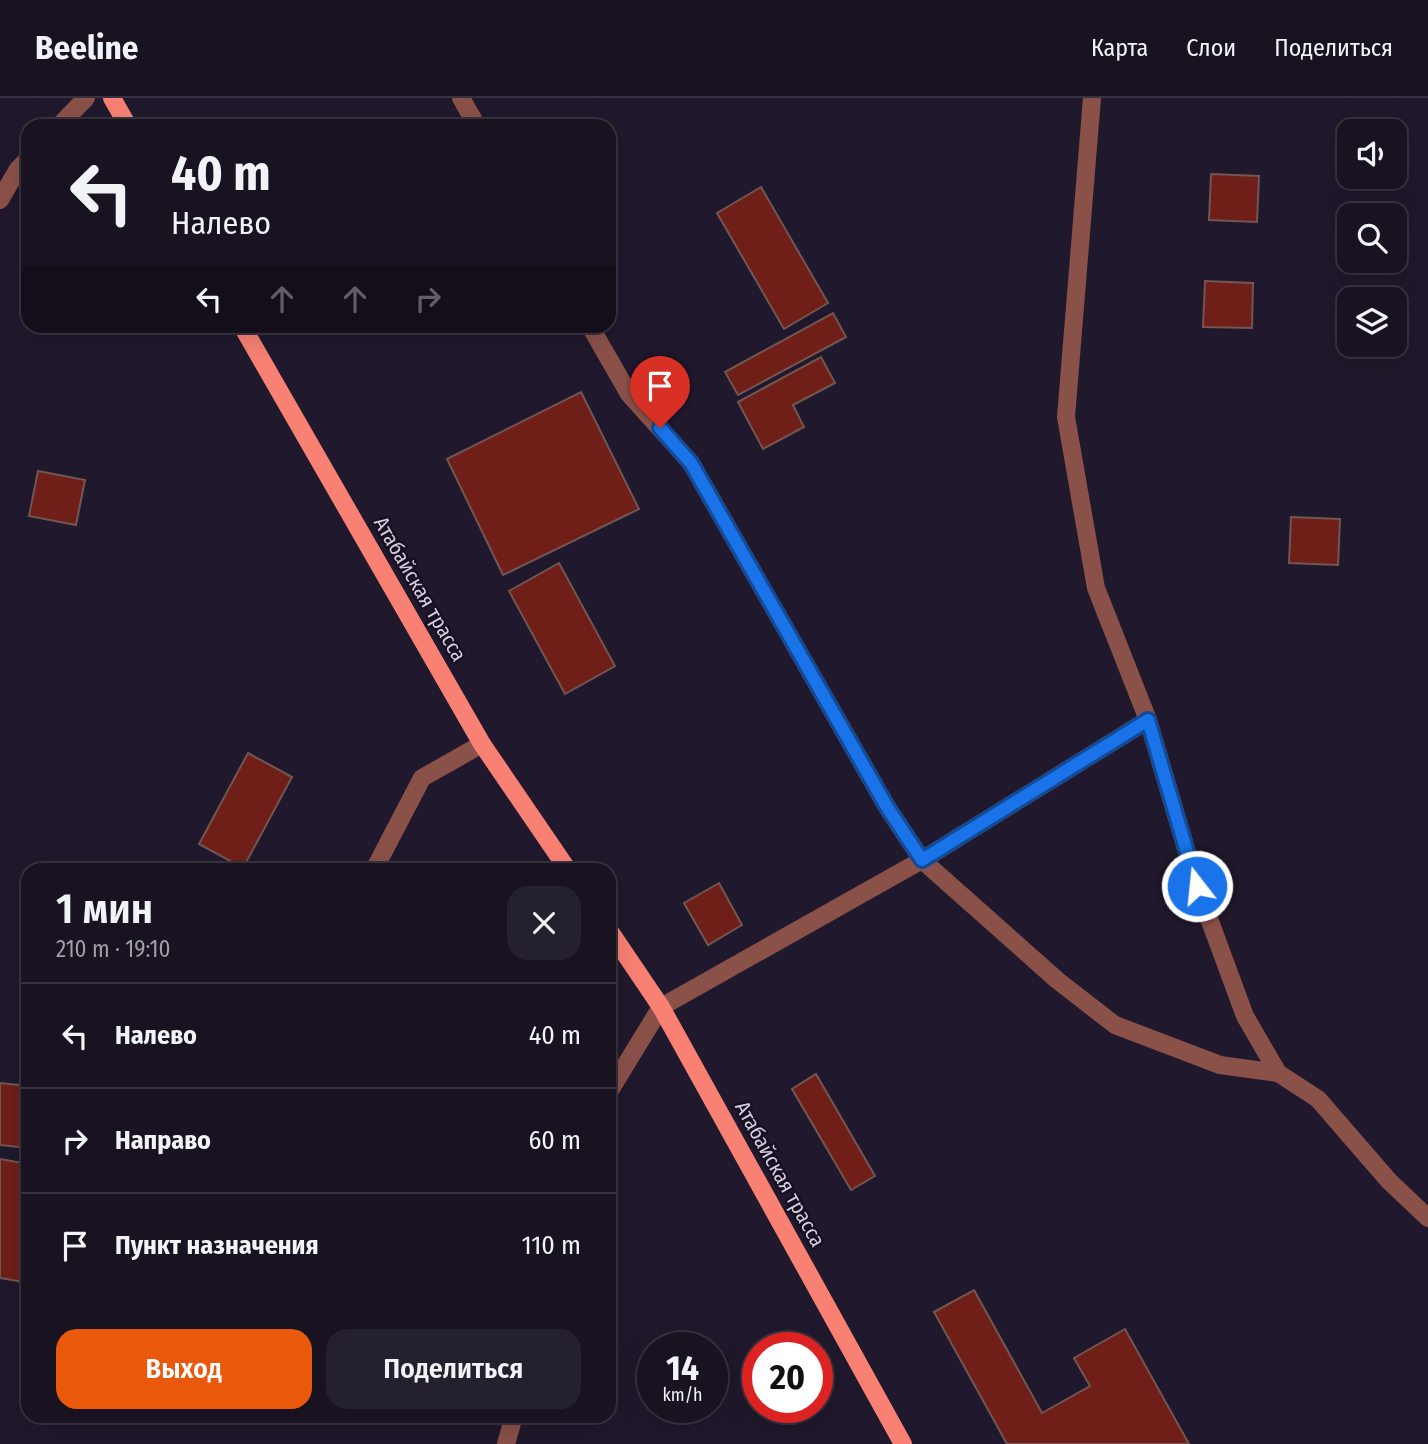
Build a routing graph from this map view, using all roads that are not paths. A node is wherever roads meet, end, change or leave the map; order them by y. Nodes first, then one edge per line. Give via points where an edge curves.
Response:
1 (86, 98) edge
2 (112, 98) edge
3 (461, 98) edge
4 (1091, 98) edge
5 (66, 119) edge
6 (124, 119) edge
7 (473, 119) edge
8 (21, 166) edge
9 (0, 200) edge
10 (246, 333) edge
11 (594, 333) edge
12 (1148, 720) junction
13 (482, 744) junction
14 (922, 860) junction
15 (378, 863) edge
16 (563, 863) edge
17 (616, 940) edge
18 (661, 1006) junction
19 (1278, 1073) junction
20 (616, 1080) edge
21 (1428, 1218) edge
22 (512, 1423) edge
23 (506, 1444) edge
24 (903, 1444) edge

1 - 5 lane
2 - 6 main road
3 - 7 lane
4 - 12 lane via 1066,417 1096,588
8 - 9 lane
10 - 13 main road, Атабайская трасса
11 - 14 lane via 629,394 691,463 887,807
12 - 14 lane
12 - 19 lane via 1211,925 1245,1016
13 - 15 lane via 422,778
13 - 16 main road, Атабайская трасса
14 - 18 lane
14 - 19 lane via 1115,1025 1220,1065
17 - 18 main road, Атабайская трасса
18 - 20 lane
18 - 24 main road, Атабайская трасса
19 - 21 lane via 1318,1099 1388,1181
22 - 23 lane

